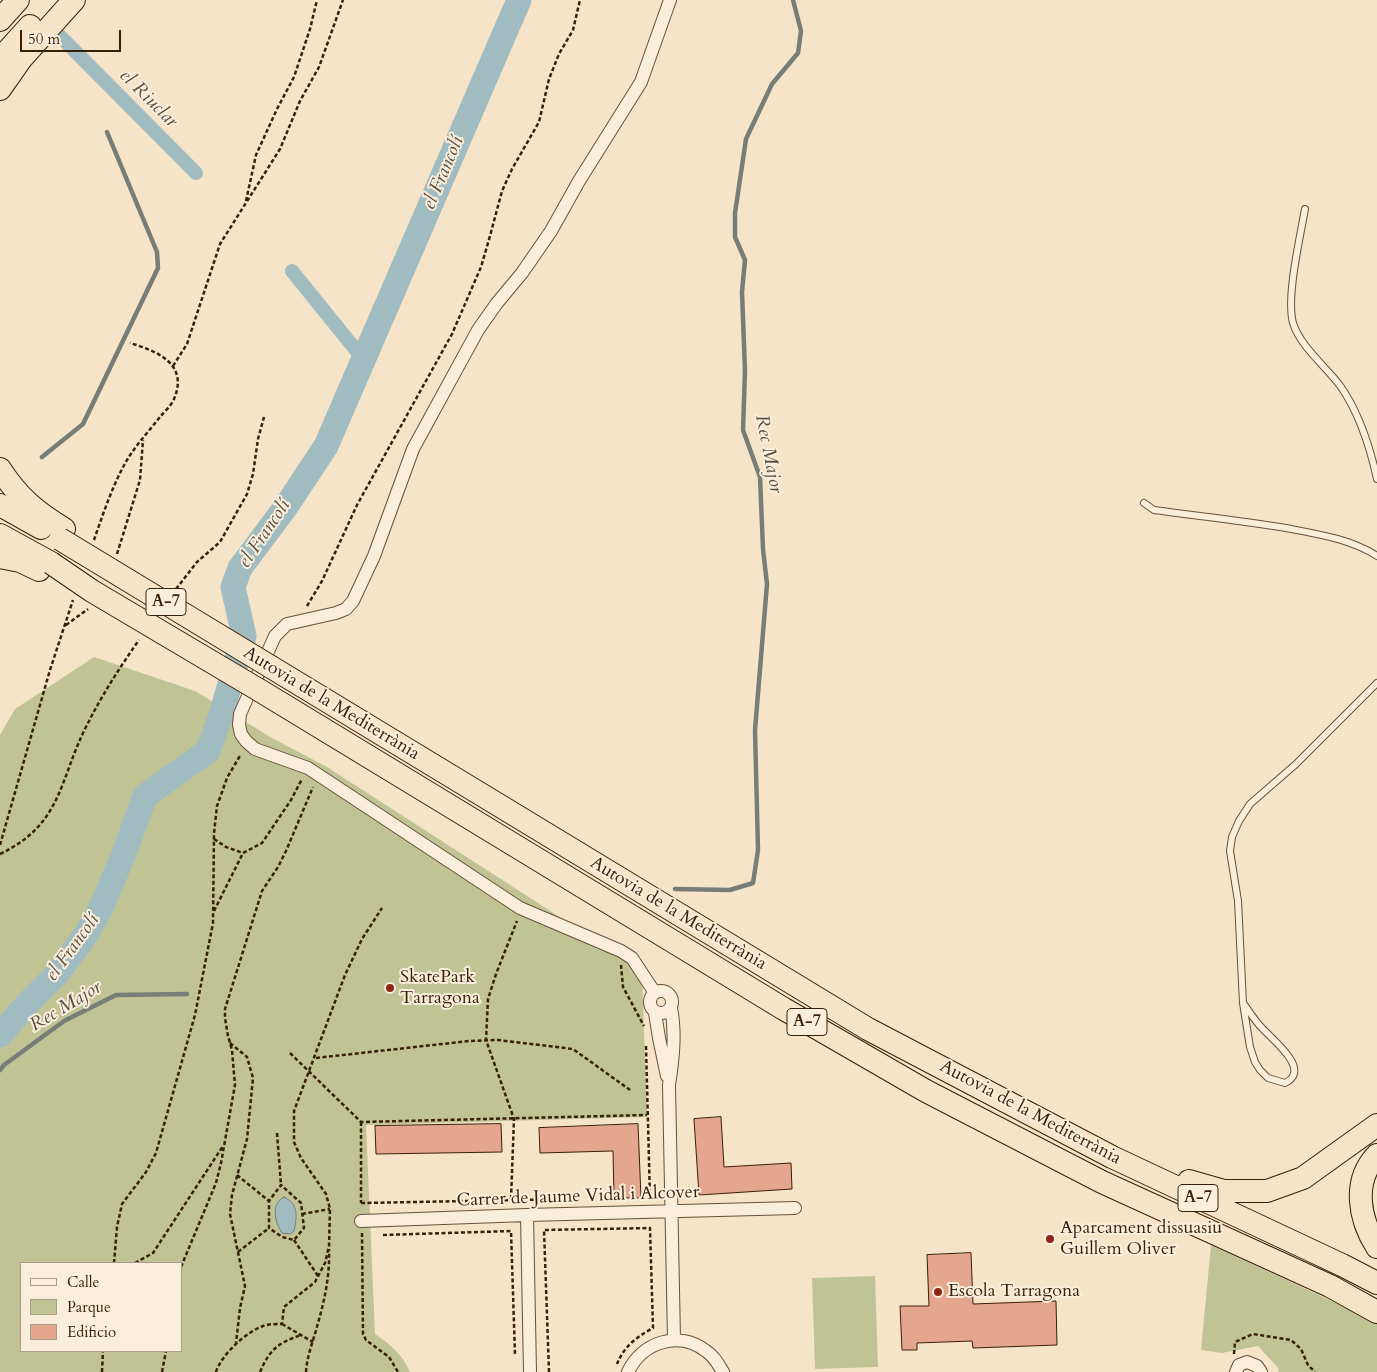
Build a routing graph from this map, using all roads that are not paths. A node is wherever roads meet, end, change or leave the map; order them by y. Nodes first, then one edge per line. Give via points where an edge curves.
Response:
1 (18, 0) edge
2 (54, 0) edge
3 (74, 0) edge
4 (670, 0) edge
5 (0, 20) edge
6 (0, 59) edge
7 (0, 90) edge
8 (1305, 209) dead end
9 (0, 468) edge
10 (1377, 479) edge
11 (0, 504) edge
12 (1144, 504) dead end
13 (62, 534) junction
14 (0, 535) edge
15 (1377, 556) edge
16 (0, 557) edge
17 (48, 568) junction
18 (1377, 683) edge
19 (655, 993) junction
20 (1243, 1003) junction
21 (671, 1008) junction
22 (656, 1012) junction
23 (669, 1085) junction
24 (1021, 1110) junction
25 (1377, 1125) edge
26 (1377, 1155) edge
27 (796, 1208) dead end
28 (672, 1212) junction
29 (527, 1215) junction
30 (361, 1221) road end
31 (1377, 1247) edge
32 (1377, 1283) edge
33 (1377, 1312) edge
34 (674, 1340) junction
35 (530, 1372) edge
36 (628, 1372) edge
37 (723, 1372) edge
38 (1236, 1372) edge
39 (1261, 1372) edge

1 - 5 highway
2 - 6 highway
3 - 7 highway via 21,59
4 - 19 street via 641,82 551,231 478,330 426,424 353,601 336,613 287,624 275,636 240,714 239,725 241,734 255,749 308,768 520,908 632,958
8 - 10 lane via 1290,300 1293,323 1303,342 1341,387 1353,407
9 - 13 highway via 16,492
11 - 13 highway, Autovia de la Mediterrània / A-7
12 - 15 lane via 1154,510 1314,533 1342,540
13 - 24 highway, Autovia de la Mediterrània / A-7, bridge via 271,667 868,1028
14 - 17 highway, Autovia de la Mediterrània / A-7
16 - 17 highway
17 - 33 highway, Autovia de la Mediterrània / A-7, bridge via 91,598 259,690 784,1009 926,1091 1102,1182 1330,1286
18 - 20 lane via 1296,764 1250,804 1232,837 1230,851 1238,901
19 - 21 street via 666,992 672,1002
19 - 22 street via 650,1003
20 - 20 lane via 1254,1062 1268,1078 1285,1083 1294,1075 1291,1060
21 - 22 street via 661,1014
21 - 23 street via 674,1023
22 - 23 street
23 - 28 street
24 - 25 highway via 1116,1147 1182,1178 1224,1191 1267,1191 1303,1178
24 - 32 highway, Autovia de la Mediterrània / A-7
26 - 31 highway via 1368,1168 1361,1193 1361,1209 1365,1225
27 - 28 street, Carrer de Jaume Vidal i Alcover
28 - 29 street, Carrer de Jaume Vidal i Alcover
28 - 34 street
29 - 30 street, Carrer de Jaume Vidal i Alcover
29 - 35 street
34 - 36 street via 649,1348 635,1360
34 - 37 street via 706,1350
38 - 39 street via 1247,1362 1257,1366

